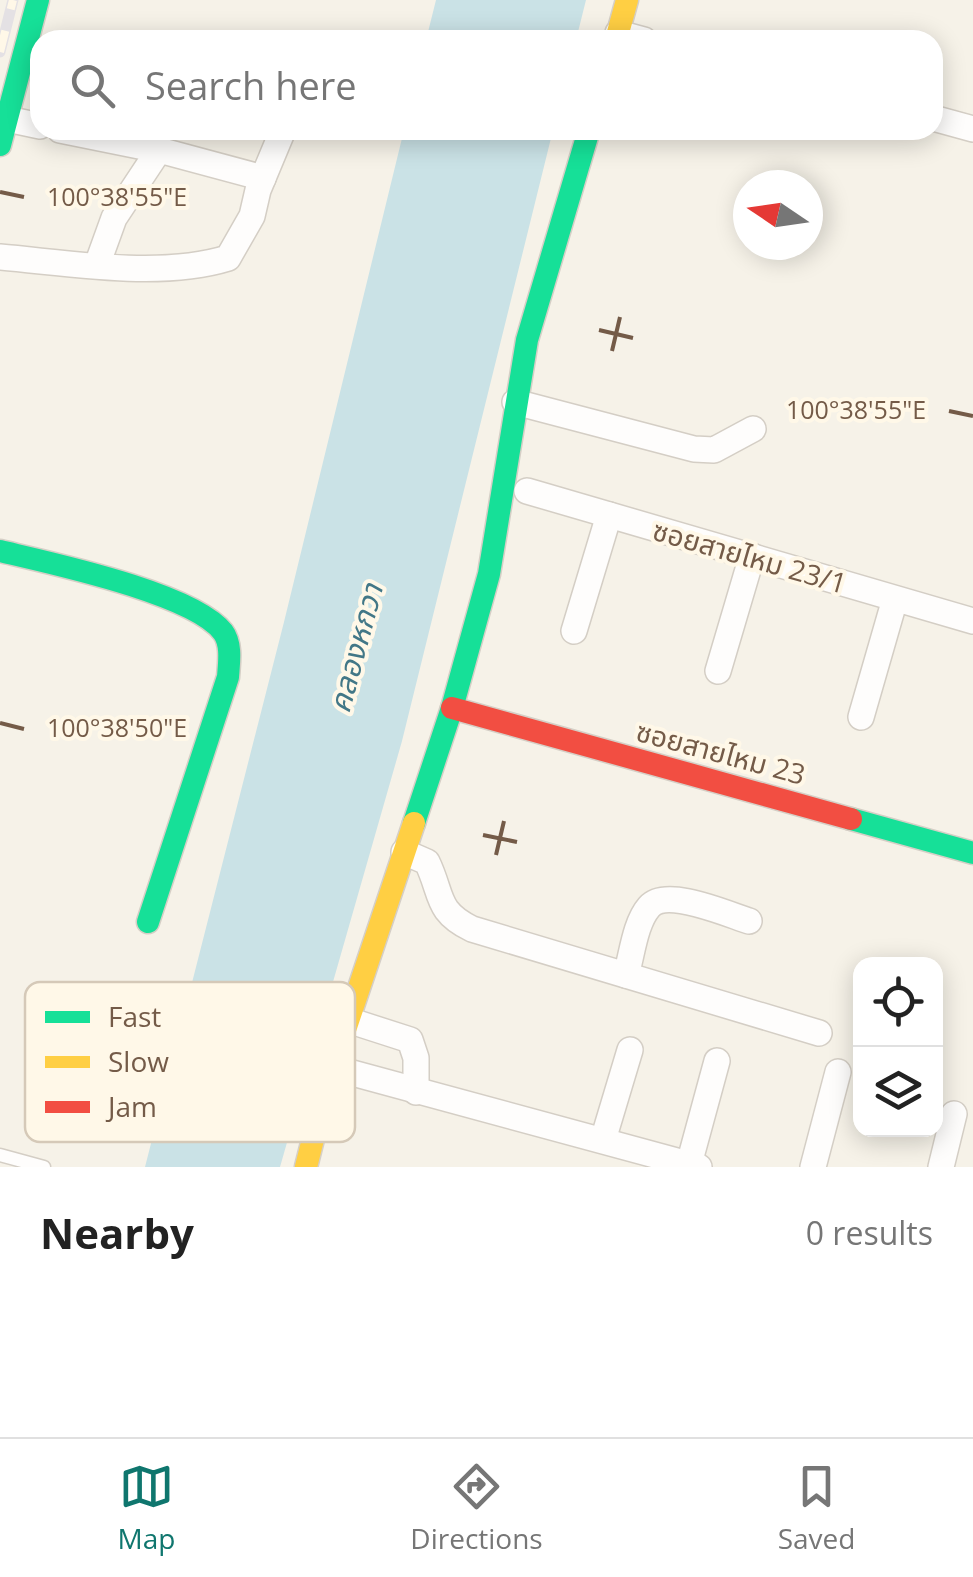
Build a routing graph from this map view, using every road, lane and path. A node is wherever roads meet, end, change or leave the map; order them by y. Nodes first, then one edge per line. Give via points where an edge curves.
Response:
1 (38, 0) edge
2 (627, 0) edge
3 (30, 30) edge
4 (30, 30) edge
5 (619, 30) edge
6 (943, 121) edge
7 (30, 128) edge
8 (973, 129) edge
9 (3, 132) edge
10 (110, 140) edge
11 (280, 140) edge
12 (586, 140) edge
13 (159, 150) junction
14 (263, 178) junction
15 (0, 257) edge
16 (97, 265) junction
17 (514, 402) junction
18 (753, 429) dead end
19 (526, 491) dead end
20 (609, 516) junction
21 (0, 551) edge
22 (752, 556) junction
23 (895, 599) junction
24 (973, 621) edge
25 (574, 632) dead end
26 (718, 671) dead end
27 (452, 708) junction
28 (862, 717) dead end
29 (404, 852) junction
30 (973, 853) edge
31 (749, 921) dead end
32 (148, 922) dead end
33 (626, 976) junction
34 (355, 1008) edge
35 (355, 1022) edge
36 (819, 1034) dead end
37 (630, 1050) dead end
38 (717, 1061) dead end
39 (838, 1072) dead end
40 (355, 1074) edge
41 (416, 1092) junction
42 (954, 1114) dead end
43 (603, 1140) junction
44 (313, 1142) edge
45 (0, 1155) edge
46 (694, 1165) edge
47 (44, 1167) edge
48 (306, 1167) edge
49 (813, 1167) edge
50 (941, 1167) edge

1 - 3 street
2 - 5 street
4 - 9 street
6 - 8 street
7 - 9 street
10 - 13 street
11 - 14 street
12 - 17 street
13 - 14 street
13 - 16 street via 114,218
14 - 16 street via 244,234 228,258 172,266
15 - 16 street
17 - 18 street via 694,450 714,450
17 - 27 street via 488,574
19 - 20 street, ซอยสายไหม 23/1
20 - 22 street, ซอยสายไหม 23/1
20 - 25 street
21 - 32 street via 186,606 224,633 228,677
22 - 23 street, ซอยสายไหม 23/1
22 - 26 street
23 - 24 street, ซอยสายไหม 23/1
23 - 28 street
27 - 29 street
27 - 30 street, ซอยสายไหม 23
29 - 33 street via 427,862 452,919
29 - 34 street
31 - 33 street via 678,900 652,903
33 - 36 street
35 - 41 street via 410,1040
37 - 43 street
38 - 46 street
39 - 49 street
40 - 41 street
41 - 43 street
42 - 50 street
43 - 46 street
44 - 48 street
45 - 47 lane

